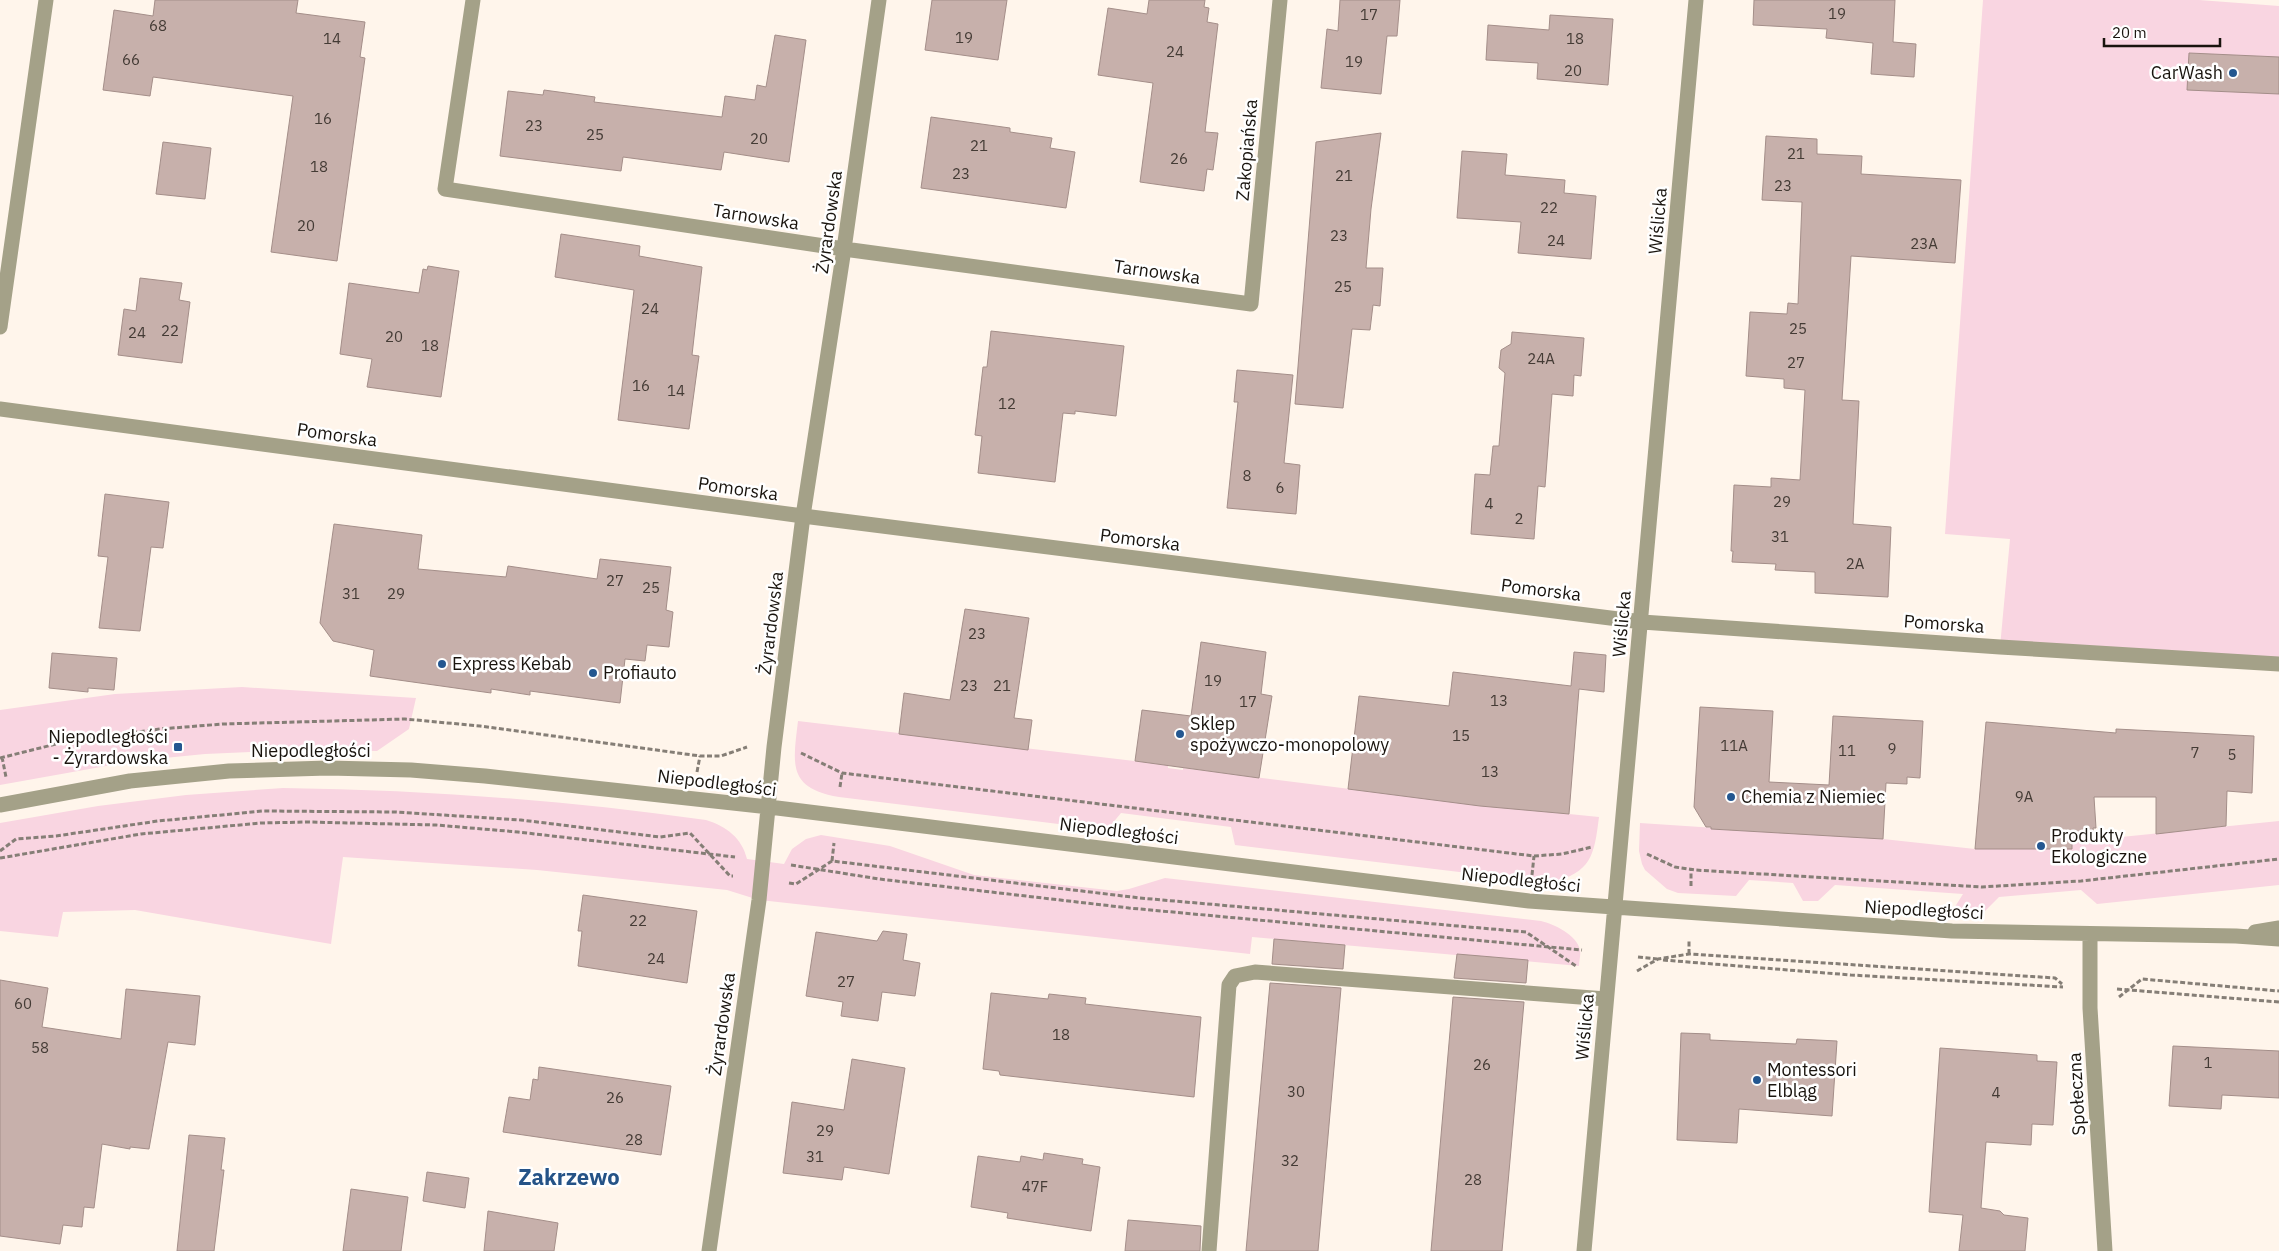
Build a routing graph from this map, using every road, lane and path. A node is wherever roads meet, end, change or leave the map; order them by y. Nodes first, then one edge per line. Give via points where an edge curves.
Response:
1 (46, 0) edge
2 (473, 0) edge
3 (879, 0) edge
4 (1280, 0) edge
5 (1696, 0) edge
6 (844, 249) junction
7 (1252, 304) joint
8 (0, 327) edge
9 (0, 409) edge
10 (803, 516) junction
11 (1642, 622) junction
12 (2279, 664) edge
13 (774, 747) junction
14 (0, 758) edge
15 (0, 805) edge
16 (769, 807) junction
17 (1619, 849) junction
18 (0, 851) edge
19 (709, 853) junction
20 (0, 858) edge
21 (2279, 859) edge
22 (764, 861) junction
23 (818, 869) junction
24 (761, 879) junction
25 (1614, 908) junction
26 (2279, 928) edge
27 (2090, 934) junction
28 (2236, 936) junction
29 (2279, 940) edge
30 (1545, 946) junction
31 (1610, 953) junction
32 (1658, 960) junction
33 (1609, 970) junction
34 (2091, 987) junction
35 (2130, 990) junction
36 (2279, 991) edge
37 (1606, 999) junction
38 (2279, 1002) edge
39 (2090, 1008) junction
40 (709, 1251) edge
41 (1209, 1251) edge
42 (1584, 1251) edge
43 (2105, 1251) edge

1 - 8 street
2 - 6 street, Tarnowska via 445,189
3 - 6 street, Żyrardowska
4 - 7 street, Zakopiańska
5 - 11 street, Wiślicka
6 - 7 street, Tarnowska
6 - 10 street, Żyrardowska
9 - 10 street, Pomorska
10 - 11 street, Pomorska
10 - 13 street, Żyrardowska
11 - 12 street, Pomorska
11 - 17 street, Wiślicka
13 - 14 path via 755,745 721,756 700,756 405,719 160,729 68,741
13 - 16 street, Żyrardowska
13 - 17 path via 795,750 842,773 1534,856 1562,854 1588,846
15 - 16 street, Niepodległości via 176,775 328,768 485,776
16 - 22 street, Żyrardowska
16 - 25 street, Niepodległości via 1529,901
17 - 21 path via 1643,851 1675,867 1695,870 1982,887 2081,881
17 - 25 street, Wiślicka
18 - 19 path via 16,839 263,811 396,812 521,820 660,837 690,832
19 - 20 path via 436,825 308,822 141,834
19 - 22 path
19 - 24 path via 730,876
22 - 23 path
22 - 24 street, Żyrardowska
23 - 24 path via 796,884
23 - 30 path via 1129,908
23 - 30 path via 832,861 1140,898 1526,932
24 - 40 street, Żyrardowska
25 - 27 street, Niepodległości via 1952,931
25 - 31 street, Wiślicka
26 - 28 street, Niepodległości
27 - 28 street, Niepodległości
27 - 34 street, Społeczna
28 - 29 street, Niepodległości
30 - 31 path
30 - 33 path via 1575,966
31 - 32 path
31 - 33 street, Wiślicka
32 - 32 path via 1689,954 1861,964 2055,978 2067,987
32 - 33 path via 1634,972
33 - 37 street, Wiślicka
34 - 35 path
34 - 39 street, Społeczna
35 - 36 path via 2142,979
35 - 38 path
35 - 39 path via 2112,1003
37 - 41 street via 1255,972 1235,976 1229,985
37 - 42 street, Wiślicka
39 - 43 street, Społeczna

